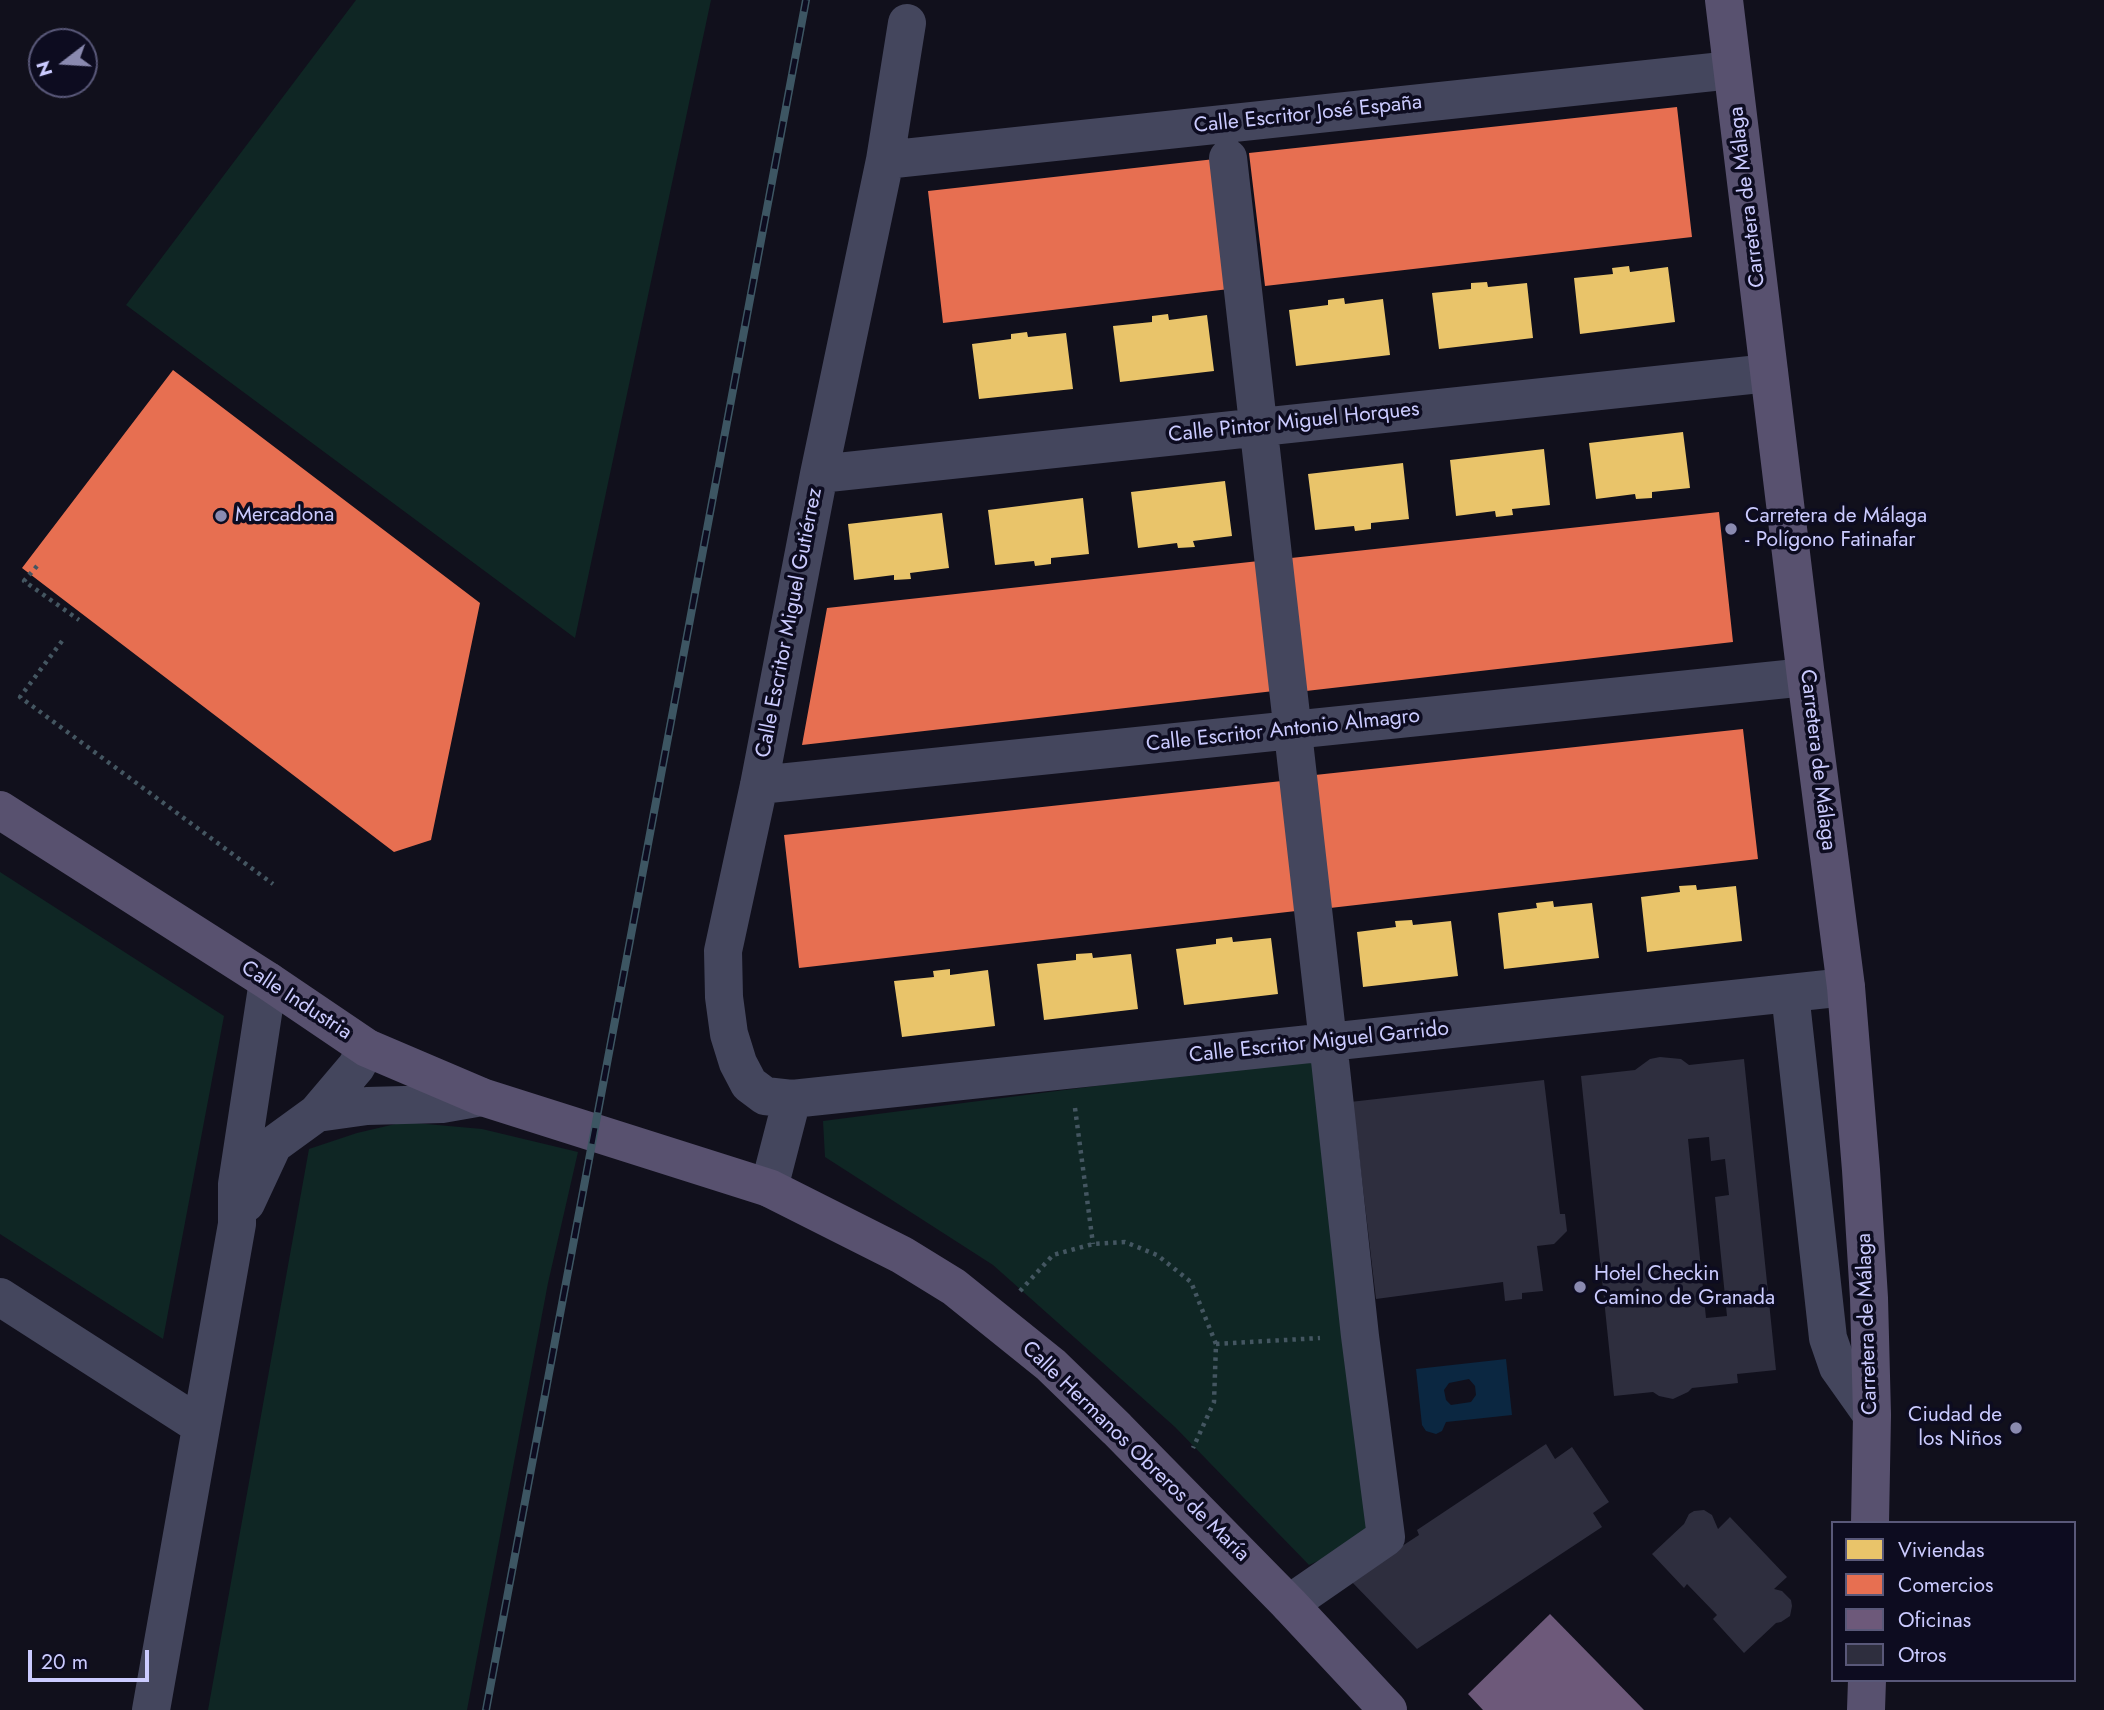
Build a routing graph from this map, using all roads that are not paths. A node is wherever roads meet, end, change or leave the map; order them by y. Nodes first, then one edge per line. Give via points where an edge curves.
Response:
1 (1724, 0) edge
2 (907, 23) dead end
3 (1732, 70) junction
4 (1228, 158) dead end
5 (885, 160) junction
6 (1769, 373) junction
7 (1258, 427) junction
8 (819, 474) junction
9 (1806, 677) junction
10 (1293, 730) junction
11 (760, 785) junction
12 (0, 810) edge
13 (268, 981) junction
14 (1846, 988) junction
15 (1790, 993) junction
16 (1328, 1042) junction
17 (367, 1048) junction
18 (482, 1097) junction
19 (792, 1098) junction
20 (317, 1113) junction
21 (618, 1139) joint
22 (769, 1188) junction
23 (237, 1224) junction
24 (0, 1297) edge
25 (1872, 1415) junction
26 (201, 1426) junction
27 (1870, 1521) edge
28 (1289, 1604) junction
29 (1867, 1682) edge
30 (151, 1710) edge
31 (1388, 1710) edge
32 (1866, 1710) edge

1 - 3 main road, Carretera de Málaga
2 - 5 street, Calle Escritor Miguel Gutiérrez
3 - 5 street, Calle Escritor José España
3 - 6 main road, Carretera de Málaga
4 - 7 street
5 - 8 street, Calle Escritor Miguel Gutiérrez
6 - 7 street, Calle Pintor Miguel Horques
6 - 9 main road, Carretera de Málaga
7 - 8 street, Calle Pintor Miguel Horques
7 - 10 street
8 - 11 street, Calle Escritor Miguel Gutiérrez
9 - 10 street, Calle Escritor Antonio Almagro
9 - 14 main road, Carretera de Málaga
10 - 11 street, Calle Escritor Antonio Almagro
10 - 16 street
11 - 19 street, Calle Escritor Miguel Gutiérrez via 723,951 724,997 729,1034 749,1084 765,1096
12 - 13 main road, Calle Industria
13 - 17 main road, Calle Industria
13 - 23 street via 237,1184
14 - 15 street, Calle Escritor Miguel Garrido
14 - 25 main road, Carretera de Málaga via 1868,1272
15 - 16 street, Calle Escritor Miguel Garrido
15 - 25 street via 1828,1338 1838,1367
16 - 19 street, Calle Escritor Miguel Garrido
16 - 28 street via 1386,1537
17 - 18 main road, Calle Industria
17 - 20 street
18 - 20 street
18 - 21 main road, Calle Industria
19 - 22 street
20 - 23 street via 273,1146
21 - 22 main road, Calle Hermanos Obreros de María
22 - 28 main road, Calle Hermanos Obreros de María via 902,1255 995,1318 1051,1365
23 - 26 street
24 - 26 street
25 - 27 main road, Carretera de Málaga
26 - 30 street
28 - 31 main road, Calle Hermanos Obreros de María
29 - 32 main road

